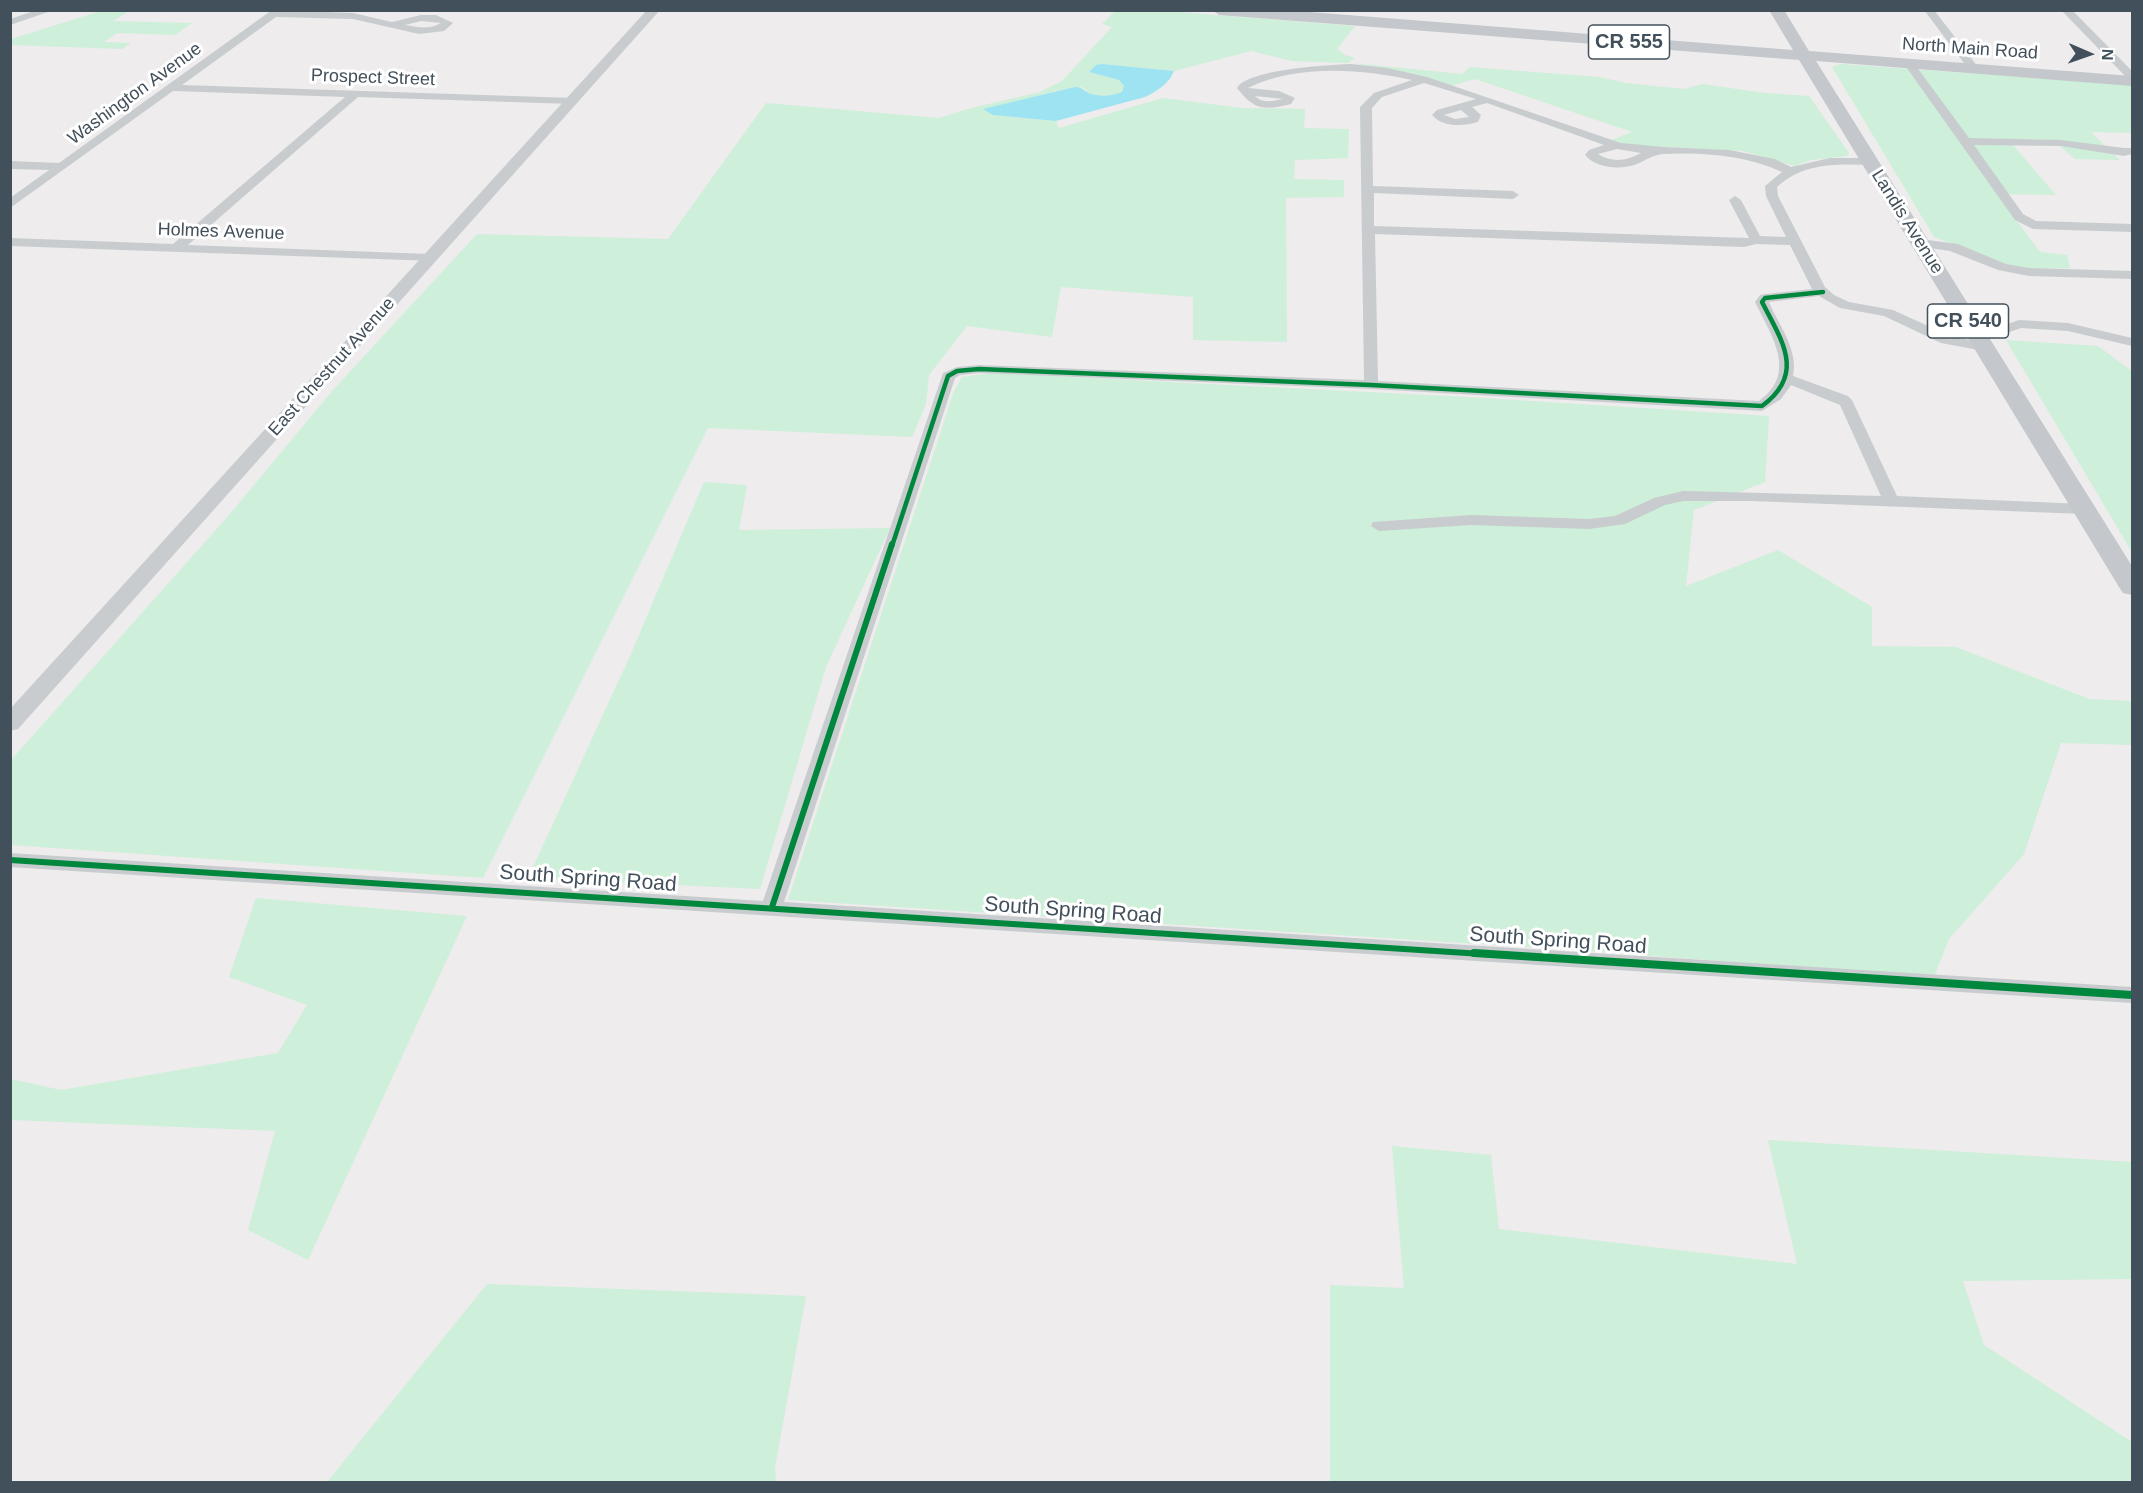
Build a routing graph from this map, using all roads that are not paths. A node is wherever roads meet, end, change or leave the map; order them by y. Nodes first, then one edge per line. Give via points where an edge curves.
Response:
1 (49, 10) edge
2 (654, 10) edge
3 (1219, 10) edge
4 (1776, 10) edge
5 (1929, 10) edge
6 (2066, 10) edge
7 (276, 12) edge
8 (10, 22) edge
9 (393, 25) dead end
10 (1804, 56) junction
11 (1909, 64) junction
12 (1974, 69) junction
13 (2133, 79) edge
14 (1422, 80) junction
15 (171, 88) junction
16 (1247, 92) dead end
17 (355, 94) junction
18 (1482, 95) junction
19 (573, 101) junction
20 (1463, 106) dead end
21 (1579, 132) junction
22 (1610, 133) junction
23 (1966, 141) junction
24 (1662, 152) junction
25 (2130, 155) edge
26 (1869, 161) junction
27 (10, 165) edge
28 (62, 166) junction
29 (1790, 171) junction
30 (1368, 189) junction
31 (1513, 195) dead end
32 (1735, 200) dead end
33 (10, 204) edge
34 (2127, 228) edge
35 (1369, 230) junction
36 (1756, 240) junction
37 (2133, 240) edge
38 (1795, 241) junction
39 (10, 242) edge
40 (1920, 243) junction
41 (177, 248) junction
42 (430, 258) junction
43 (2133, 275) edge
44 (1823, 292) junction
45 (1979, 339) junction
46 (2133, 342) edge
47 (1785, 378) junction
48 (1371, 385) junction
49 (1892, 501) junction
50 (2084, 509) junction
51 (1378, 526) dead end
52 (2133, 587) edge
53 (10, 724) edge
54 (10, 860) edge
55 (771, 907) junction
56 (2133, 995) edge

1 - 8 street
2 - 19 street, East Chestnut Avenue
3 - 10 main road, CR 555
4 - 10 main road, Landis Avenue
5 - 12 street
6 - 13 street
7 - 9 street via 353,16
7 - 15 street, Washington Avenue
10 - 11 main road, North Main Road
10 - 26 main road, Landis Avenue / CR 540
11 - 12 main road, North Main Road
11 - 23 street
12 - 13 main road, North Main Road
14 - 16 street via 1363,69 1307,68 1246,84 1242,88
14 - 18 street
14 - 30 street via 1378,95 1369,102
15 - 17 street, Prospect Street
15 - 28 street, Washington Avenue
17 - 19 street, Prospect Street
17 - 41 street
18 - 20 street
18 - 21 street
18 - 22 street via 1497,93
19 - 42 street, East Chestnut Avenue
21 - 22 street
21 - 22 street
22 - 24 street
22 - 24 street via 1591,155 1599,160 1621,164
23 - 25 street via 2061,143
23 - 34 street via 2019,217 2033,225
24 - 29 street via 1747,155 1773,161
26 - 29 street via 1827,162
26 - 40 main road, Landis Avenue / CR 540
27 - 28 street
28 - 33 street, Washington Avenue
29 - 38 street via 1771,186 1772,196
30 - 31 street
30 - 35 street
32 - 36 street
34 - 37 street
35 - 36 street via 1744,243
35 - 48 street
36 - 38 street
38 - 44 street
39 - 41 street, Holmes Avenue
40 - 43 street via 1953,247 2003,267 2029,272
40 - 45 main road, Landis Avenue / CR 540
41 - 42 street, Holmes Avenue
42 - 53 street, East Chestnut Avenue
44 - 45 street via 1845,305 1896,316 1946,340
44 - 47 street via 1766,298 1762,302 1787,354
45 - 46 street via 2019,324 2068,327
45 - 50 main road, Landis Avenue / CR 540
47 - 48 street via 1772,400 1762,406
47 - 49 street via 1847,403
48 - 55 street via 979,369 948,376
49 - 50 street
49 - 51 street via 1683,496 1660,501 1619,519 1588,524 1471,520
50 - 52 main road, Landis Avenue / CR 540
54 - 55 street, South Spring Road
55 - 56 street, South Spring Road

